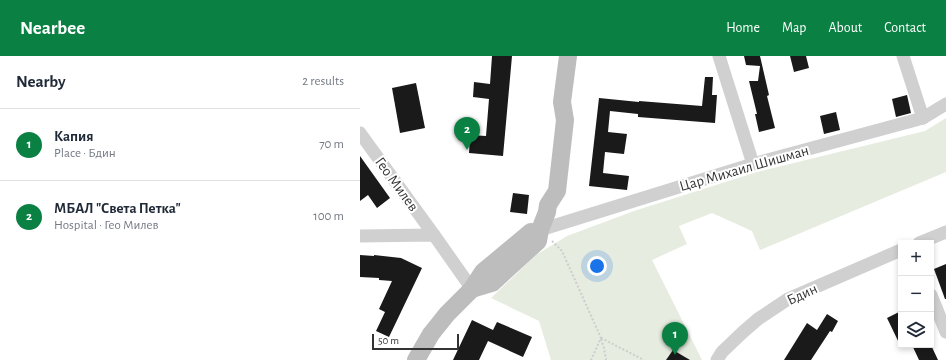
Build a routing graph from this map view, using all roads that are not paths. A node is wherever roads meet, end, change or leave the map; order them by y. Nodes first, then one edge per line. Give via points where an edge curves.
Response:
1 (568, 56) edge
2 (719, 56) edge
3 (903, 56) edge
4 (946, 104) edge
5 (923, 118) junction
6 (360, 133) edge
7 (753, 164) junction
8 (540, 230) junction
9 (946, 232) edge
10 (434, 235) junction
11 (360, 236) edge
12 (926, 240) edge
13 (898, 251) edge
14 (472, 289) junction
15 (934, 302) edge
16 (946, 332) edge
17 (416, 360) edge
18 (717, 360) edge

1 - 8 main road via 562,102 554,118 546,190 547,212
2 - 7 street
3 - 5 street
4 - 5 street, Цар Михаил Шишман
5 - 7 street, Цар Михаил Шишман
6 - 10 street, Гео Милев
7 - 8 street, Цар Михаил Шишман
8 - 14 main road via 532,231 483,272
9 - 12 street
10 - 11 street
10 - 14 street, Гео Милев
13 - 18 street, Бдин via 788,299 758,319 722,352
14 - 17 main road via 431,334
15 - 16 street

